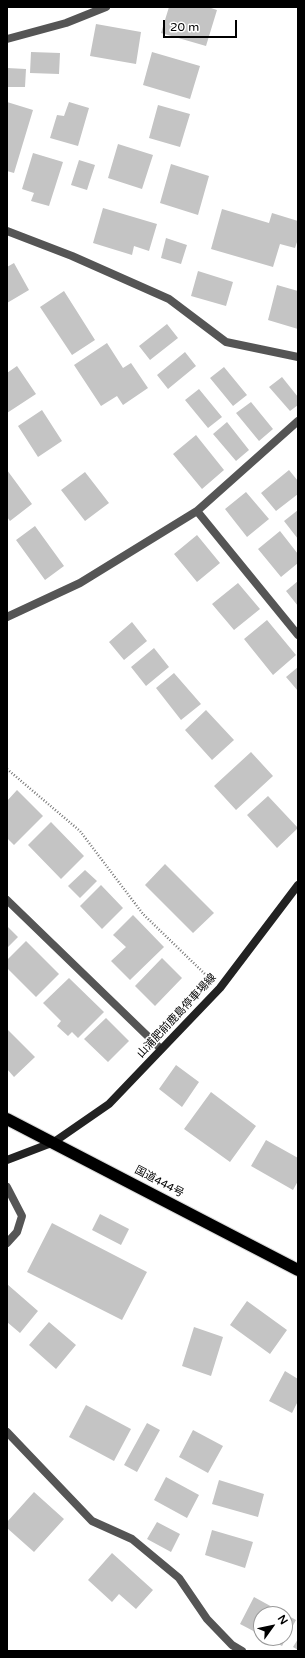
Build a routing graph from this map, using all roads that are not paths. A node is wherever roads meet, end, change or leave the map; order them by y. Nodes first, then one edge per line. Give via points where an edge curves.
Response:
1 (106, 7) edge
2 (7, 39) edge
3 (7, 231) edge
4 (298, 357) edge
5 (298, 421) edge
6 (197, 511) junction
7 (7, 617) edge
8 (298, 635) edge
9 (298, 885) edge
10 (7, 900) edge
11 (161, 1049) junction
12 (7, 1119) edge
13 (54, 1142) junction
14 (7, 1160) edge
15 (7, 1187) edge
16 (7, 1243) edge
17 (298, 1270) edge
18 (7, 1432) edge
19 (242, 1651) edge

1 - 2 street
3 - 4 street via 72,256 169,299 226,342
5 - 6 street
6 - 7 street via 80,583
6 - 8 street
9 - 11 main road, 山浦肥前鹿島停車場線 via 220,988
10 - 11 street
11 - 13 main road, 山浦肥前鹿島停車場線 via 109,1104
12 - 13 highway, 国道444号
13 - 14 main road, 山浦肥前鹿島停車場線
13 - 17 highway, 国道444号
15 - 16 street via 22,1216 17,1232
18 - 19 street via 92,1521 132,1539 179,1578 207,1619 232,1645

